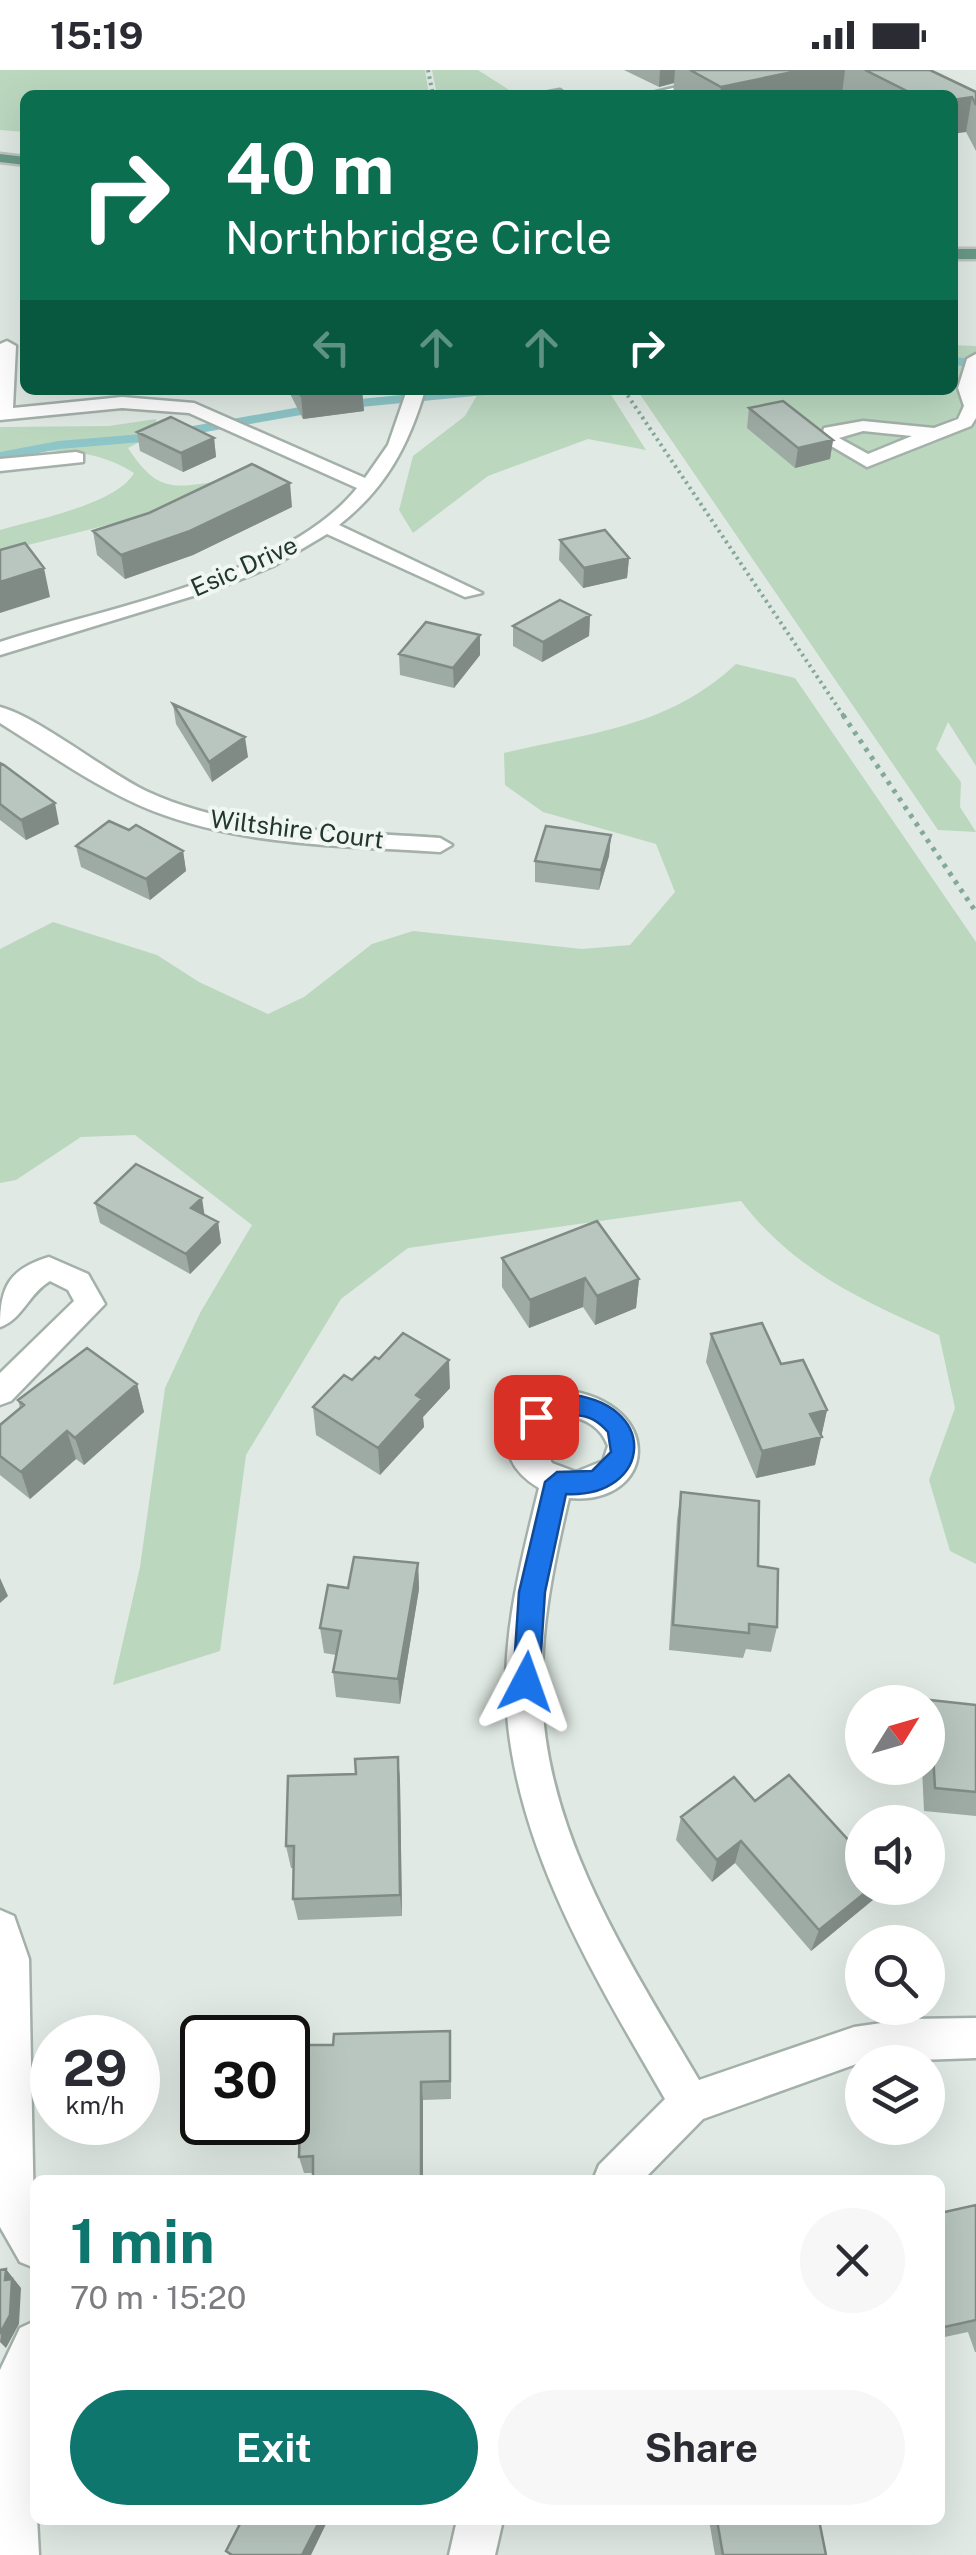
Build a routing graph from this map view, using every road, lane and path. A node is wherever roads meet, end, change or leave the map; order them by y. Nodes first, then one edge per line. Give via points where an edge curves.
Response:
1 (768, 70) edge
2 (746, 72) edge
3 (776, 88) edge
4 (671, 90) edge
5 (11, 346) edge
6 (976, 359) edge
7 (414, 395) edge
8 (627, 395) edge
9 (129, 396) edge
10 (2, 415) edge
11 (932, 433) dead end
12 (76, 458) dead end
13 (0, 465) edge
14 (370, 488) junction
15 (325, 526) junction
16 (472, 593) dead end
17 (0, 649) edge
18 (0, 714) edge
19 (440, 845) dead end
20 (976, 912) edge
21 (0, 1315) edge
22 (0, 1392) edge
23 (557, 1482) dead end
24 (0, 1929) edge
25 (976, 2038) edge
26 (690, 2103) junction
27 (619, 2175) edge
28 (5, 2208) edge
29 (30, 2240) edge
30 (30, 2352) edge
31 (4, 2396) edge
32 (479, 2525) edge
33 (16, 2555) edge
34 (472, 2555) edge

1 - 2 street
2 - 3 street
2 - 4 street
5 - 10 street
6 - 11 street via 967,388 974,406 965,422
7 - 14 street, Esic Drive via 399,440
8 - 20 path
9 - 10 street
9 - 14 street via 194,408
12 - 13 street
14 - 15 street, Esic Drive
15 - 16 street
15 - 17 street, Esic Drive via 193,590
18 - 19 street, Wiltshire Court via 154,803 188,815
21 - 22 street via 28,1279 49,1268 78,1282 90,1304
23 - 26 street via 532,1592 526,1728 574,1894
24 - 28 street via 10,1959
25 - 26 street via 854,2046
26 - 27 street
28 - 29 street
30 - 31 street
31 - 33 street
32 - 34 street

